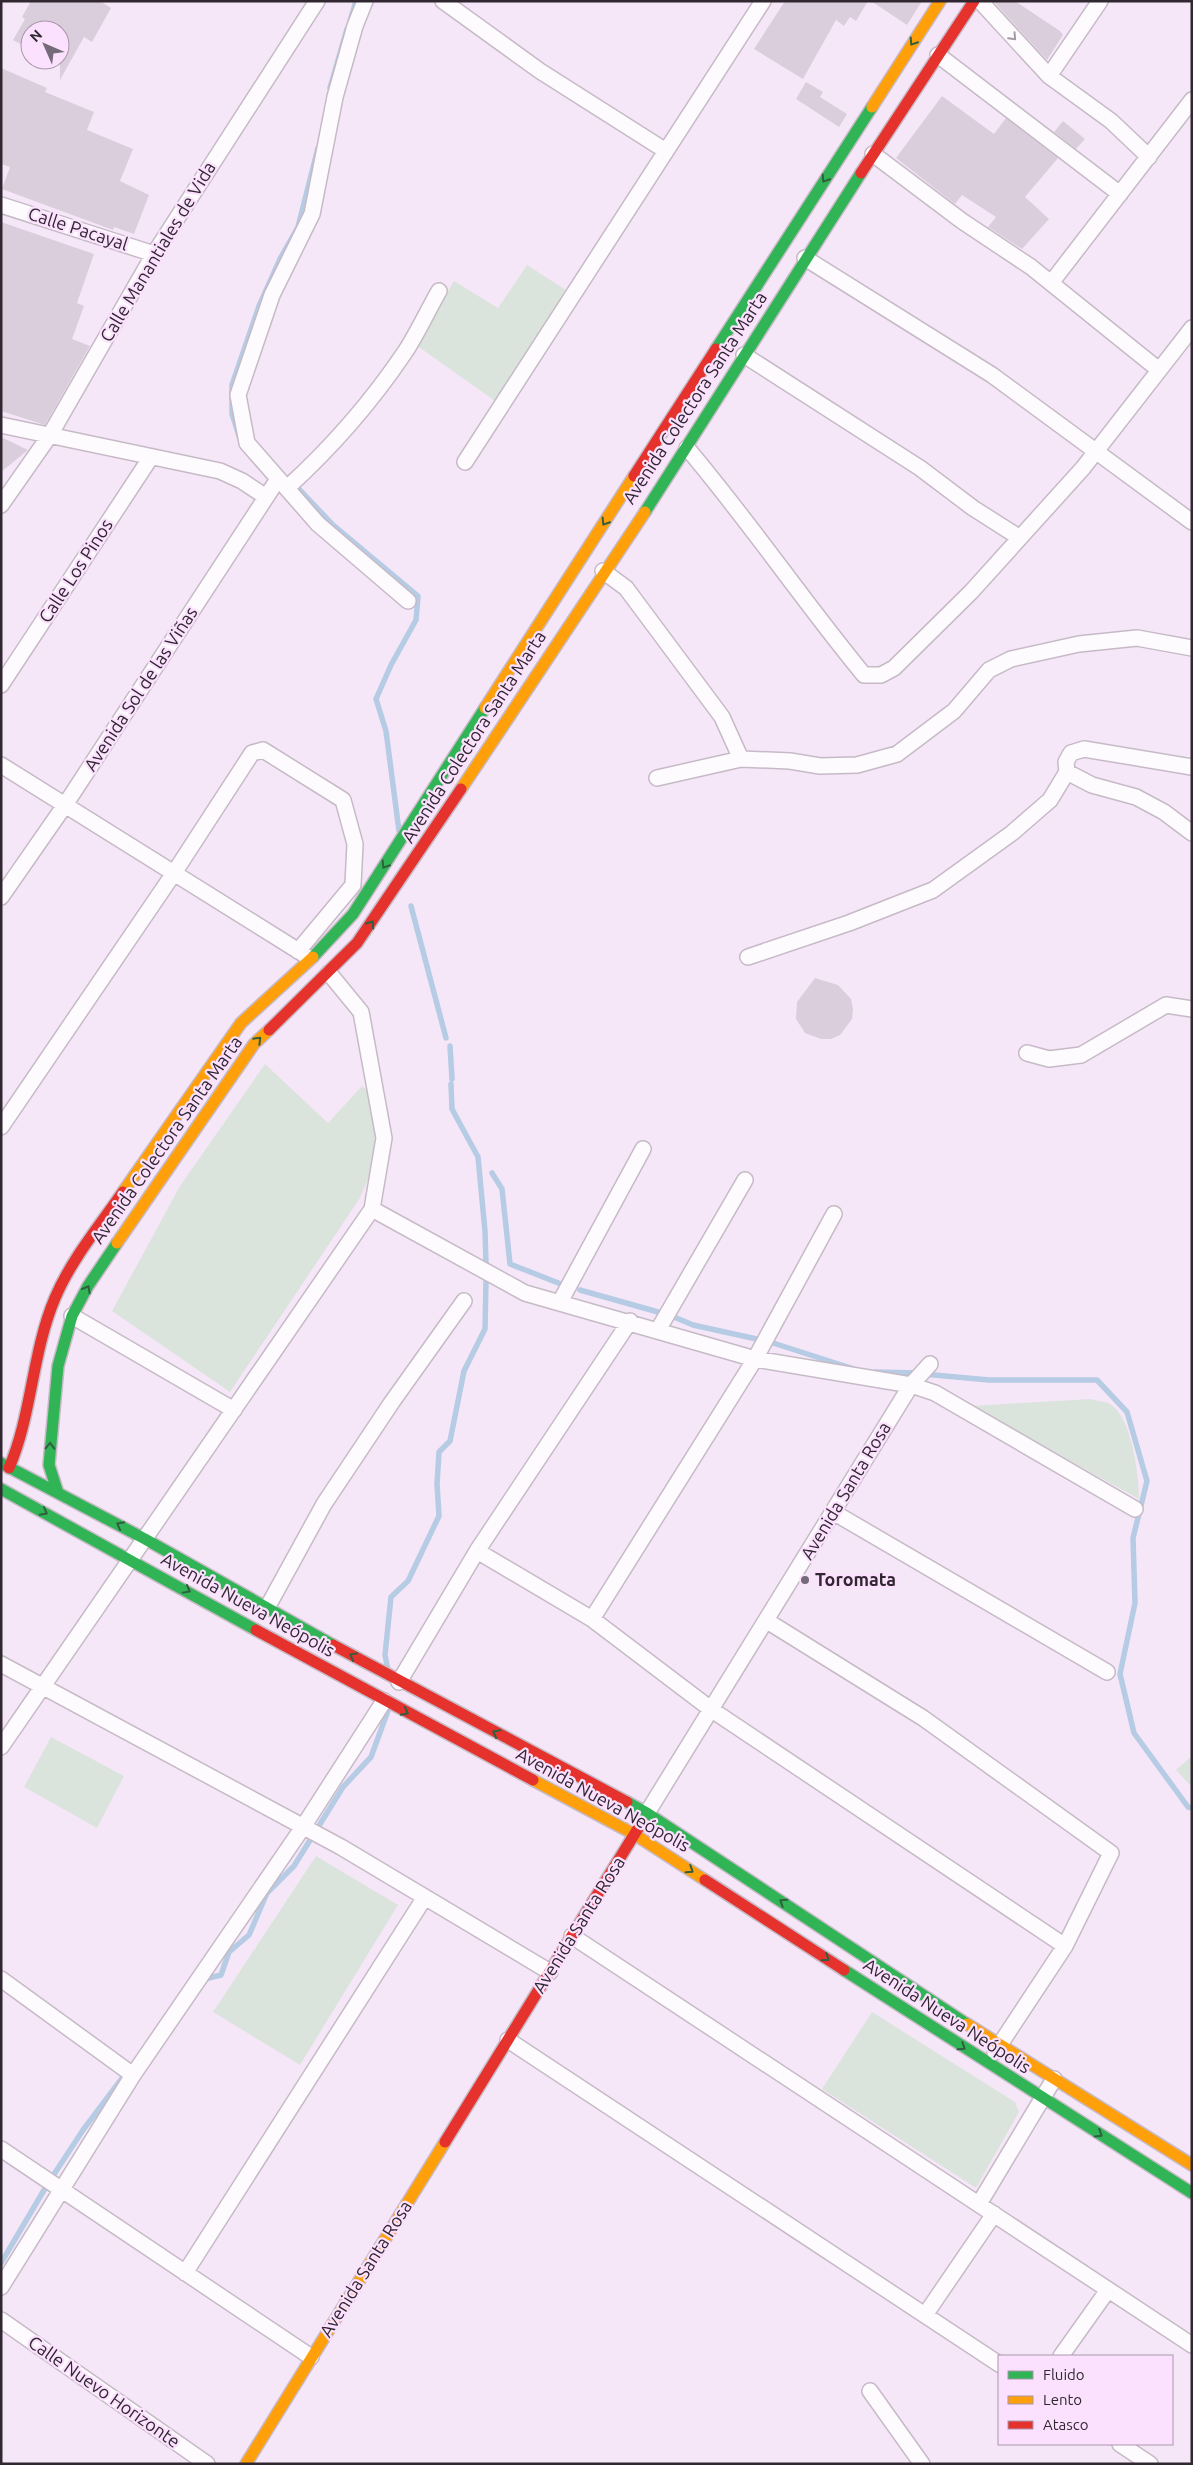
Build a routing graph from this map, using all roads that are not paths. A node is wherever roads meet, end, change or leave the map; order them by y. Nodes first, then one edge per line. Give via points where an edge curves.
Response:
1 (317, 1) edge
2 (365, 1) edge
3 (443, 1) edge
4 (763, 1) edge
5 (940, 1) edge
6 (974, 1) edge
7 (980, 1) edge
8 (1100, 1) edge
9 (938, 55) junction
10 (1049, 76) junction
11 (1192, 100) edge
12 (666, 151) junction
13 (873, 154) junction
14 (1149, 158) junction
15 (1120, 194) junction
16 (1, 205) edge
17 (154, 254) junction
18 (805, 258) junction
19 (1050, 283) junction
20 (439, 291) dead end
21 (1192, 328) edge
22 (744, 355) junction
23 (1159, 370) junction
24 (1, 425) edge
25 (50, 436) junction
26 (687, 448) junction
27 (1096, 452) junction
28 (151, 456) junction
29 (465, 462) dead end
30 (282, 483) junction
31 (266, 497) junction
32 (1, 505) edge
33 (1192, 522) edge
34 (1020, 538) junction
35 (603, 571) junction
36 (408, 601) dead end
37 (1192, 648) edge
38 (1, 685) edge
39 (741, 759) junction
40 (1, 765) edge
41 (1192, 767) edge
42 (1067, 772) junction
43 (657, 778) dead end
44 (65, 805) junction
45 (1192, 833) edge
46 (174, 873) junction
47 (1, 897) edge
48 (298, 951) junction
49 (748, 957) dead end
50 (312, 960) junction
51 (329, 973) junction
52 (1192, 1009) edge
53 (1027, 1053) dead end
54 (1, 1127) edge
55 (643, 1149) dead end
56 (745, 1180) dead end
57 (372, 1209) junction
58 (834, 1214) dead end
59 (464, 1302) dead end
60 (560, 1302) junction
61 (72, 1316) junction
62 (630, 1322) junction
63 (658, 1330) junction
64 (755, 1359) junction
65 (930, 1364) dead end
66 (911, 1385) junction
67 (234, 1410) junction
68 (5, 1466) edge
69 (1, 1489) edge
70 (58, 1493) junction
71 (1135, 1509) dead end
72 (833, 1512) junction
73 (145, 1539) junction
74 (477, 1552) junction
75 (131, 1559) junction
76 (267, 1608) junction
77 (592, 1619) junction
78 (767, 1621) junction
79 (1, 1664) edge
80 (1107, 1672) dead end
81 (399, 1682) junction
82 (42, 1687) junction
83 (384, 1701) junction
84 (712, 1710) junction
85 (1, 1747) edge
86 (647, 1813) junction
87 (303, 1827) junction
88 (634, 1834) junction
89 (425, 1897) junction
90 (572, 1936) junction
91 (1065, 1946) junction
92 (550, 1972) junction
93 (1, 1979) edge
94 (508, 2040) junction
95 (1000, 2045) junction
96 (988, 2064) junction
97 (133, 2075) junction
98 (1054, 2079) junction
99 (1083, 2097) junction
100 (1042, 2098) junction
101 (1071, 2116) junction
102 (1, 2149) edge
103 (1192, 2165) edge
104 (62, 2190) junction
105 (1192, 2193) edge
106 (979, 2204) junction
107 (994, 2214) junction
108 (185, 2273) junction
109 (1, 2287) edge
110 (1108, 2290) junction
111 (925, 2315) junction
112 (1, 2320) edge
113 (1192, 2345) edge
114 (1062, 2355) edge
115 (311, 2357) junction
116 (998, 2363) edge
117 (870, 2391) dead end
118 (1122, 2445) edge
119 (207, 2464) edge
120 (246, 2464) edge
121 (922, 2464) edge
122 (1150, 2464) edge

1 - 17 street, Calle Manantiales de Vida
2 - 30 street via 354,26 335,97 312,214 272,295 238,395 247,443
3 - 12 street via 540,71
4 - 12 street
5 -> 50 street, Avenida Colectora Santa Marta via 413,823 353,914
6 - 9 street, Avenida Colectora Santa Marta
7 -> 10 street
8 - 10 street
9 - 13 street, Avenida Colectora Santa Marta
9 - 15 street
10 - 14 street via 1111,121
11 - 14 street
12 - 29 street
13 - 18 street, Avenida Colectora Santa Marta
13 - 19 street
14 - 15 street
15 - 19 street
16 - 17 street, Calle Pacayal
17 - 25 street, Calle Manantiales de Vida
18 - 22 street, Avenida Colectora Santa Marta
18 - 27 street via 992,375
19 - 23 street
20 - 30 street, Avenida Sol de las Viñas via 406,350 367,402 314,463
21 - 23 street
22 - 26 street, Avenida Colectora Santa Marta
22 - 34 street via 920,468
23 - 27 street
24 - 25 street
25 - 28 street
25 - 32 street, Calle Manantiales de Vida
26 - 34 street via 816,618 864,675 880,675 894,668
26 - 35 street, Avenida Colectora Santa Marta
27 - 33 street
27 - 34 street
28 - 31 street via 220,470
28 - 38 street, Calle Los Pinos
30 - 31 street, Avenida Sol de las Viñas
30 - 36 street via 318,524
31 - 44 street, Avenida Sol de las Viñas
35 - 39 street via 626,588 722,717
51 -> 35 street, Avenida Colectora Santa Marta via 357,943 380,911
37 - 39 street via 1137,638 1079,644 1011,658 989,670 954,711 897,754 857,765 820,766
39 - 43 street
40 - 44 street
41 - 42 street via 1084,749 1071,753 1066,762
42 - 45 street via 1092,785 1136,797 1164,812
42 - 49 street via 1050,800 933,890
44 - 46 street
44 - 47 street, Avenida Sol de las Viñas
46 - 48 street
46 - 48 street via 252,753 264,750 343,800 355,844 354,885
46 - 54 street
48 - 50 street
50 - 68 street, Avenida Colectora Santa Marta via 241,1023 81,1252 55,1298 34,1366 17,1450
51 - 57 street via 361,1012 384,1138
61 -> 51 street, Avenida Colectora Santa Marta via 88,1286 234,1070 254,1044
52 - 53 street via 1166,1005 1081,1055 1049,1060
55 - 60 street
56 - 63 street
57 - 60 street via 525,1293
57 - 67 street
58 - 64 street
59 - 76 street via 324,1504
60 - 62 street
61 - 67 street
70 -> 61 street, Avenida Colectora Santa Marta via 49,1465 50,1438 58,1366
62 - 63 street
62 - 74 street
63 - 64 street
64 - 66 street
64 - 77 street
65 - 66 street, Avenida Santa Rosa
66 - 71 street via 935,1394
66 - 72 street, Avenida Santa Rosa
67 - 73 street
68 - 70 street, Avenida Nueva Neópolis
69 -> 75 street, Avenida Nueva Neópolis
73 -> 70 street, Avenida Nueva Neópolis
72 - 78 street, Avenida Santa Rosa
72 - 80 street
73 - 75 street
73 - 76 street, Avenida Nueva Neópolis
74 - 77 street
74 - 81 street
75 - 82 street
75 -> 83 street, Avenida Nueva Neópolis
81 -> 76 street, Avenida Nueva Neópolis
77 - 84 street
78 - 84 street, Avenida Santa Rosa
78 - 91 street via 923,1718 1111,1853
79 - 82 street
86 -> 81 street, Avenida Nueva Neópolis
82 - 85 street
82 - 87 street
83 - 87 street
83 -> 88 street, Avenida Nueva Neópolis
84 - 86 street, Avenida Santa Rosa
84 - 91 street
86 - 88 street, Avenida Santa Rosa
95 -> 86 street, Avenida Nueva Neópolis
87 - 89 street
87 - 97 street
88 - 90 street, Avenida Santa Rosa
88 -> 96 street, Avenida Nueva Neópolis
89 - 92 street
89 - 108 street
90 - 92 street, Avenida Santa Rosa
90 - 106 street
91 - 95 street
92 - 94 street, Avenida Santa Rosa
93 - 97 street
94 - 111 street
94 - 115 street, Avenida Santa Rosa
95 - 96 street
95 - 98 street, Avenida Nueva Neópolis
96 - 100 street, Avenida Nueva Neópolis
97 - 104 street
98 - 99 street, Avenida Nueva Neópolis
98 - 100 street
99 - 101 street
99 - 103 street, Avenida Nueva Neópolis
100 - 101 street, Avenida Nueva Neópolis
100 - 106 street
101 -> 105 street, Avenida Nueva Neópolis
102 - 104 street
104 - 108 street
104 - 109 street
106 - 107 street
107 - 110 street
107 - 111 street
108 - 115 street
110 - 113 street
110 - 114 street
111 - 116 street
112 - 119 street, Calle Nuevo Horizonte
115 - 120 street, Avenida Santa Rosa
117 - 121 street
118 - 122 street

